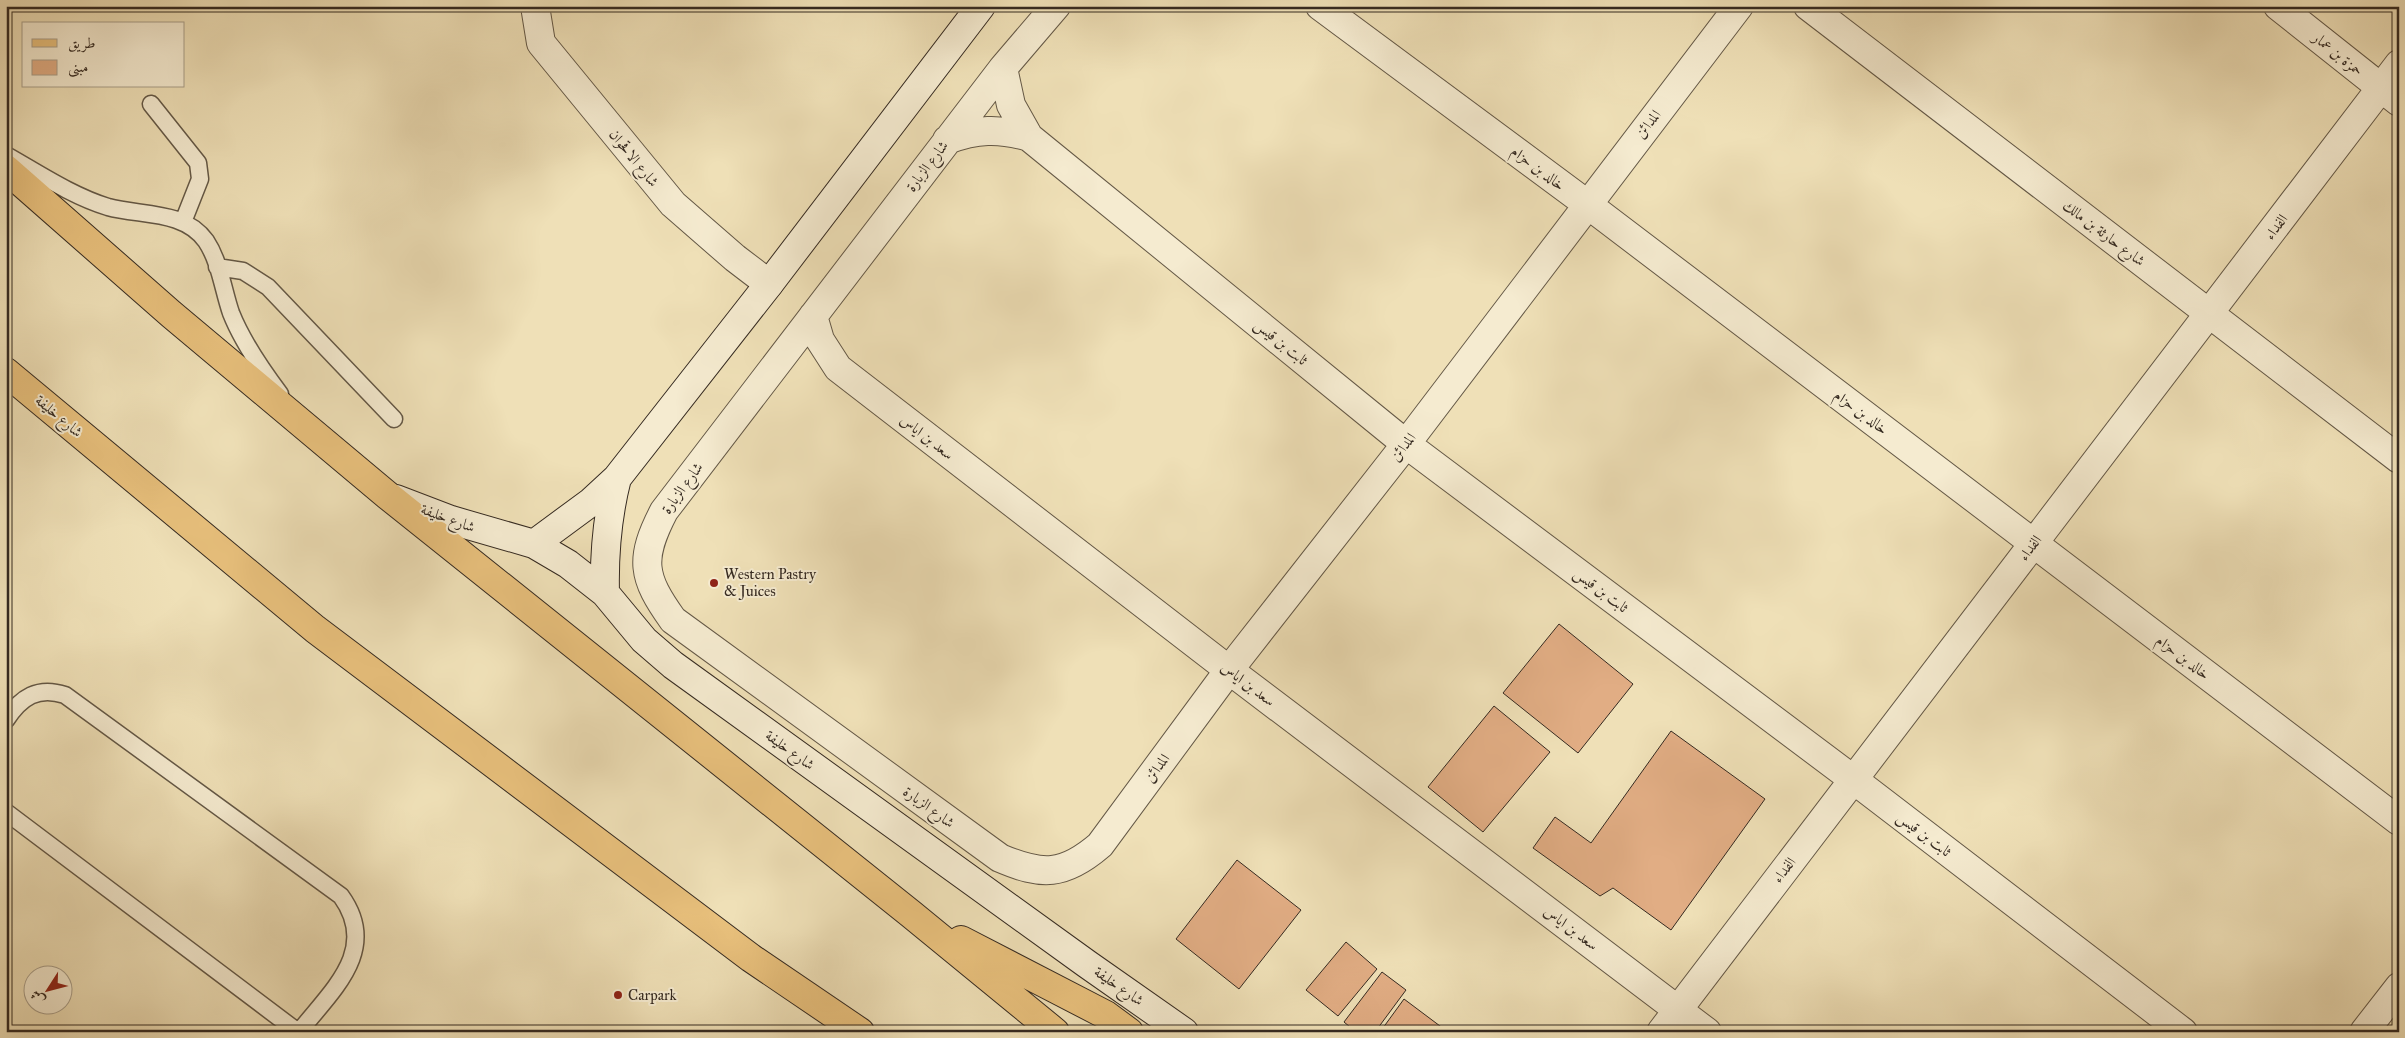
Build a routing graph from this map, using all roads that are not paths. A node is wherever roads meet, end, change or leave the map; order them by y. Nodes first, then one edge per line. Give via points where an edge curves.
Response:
1 (535, 6) edge
2 (981, 6) edge
3 (1056, 6) edge
4 (1320, 6) edge
5 (1739, 6) edge
6 (1808, 6) edge
7 (2278, 6) edge
8 (2399, 64) edge
9 (1003, 68) junction
10 (2390, 95) edge
11 (151, 104) dead end
12 (1029, 137) junction
13 (947, 140) junction
14 (6, 155) edge
15 (6, 169) edge
16 (1587, 204) junction
17 (183, 222) junction
18 (217, 267) junction
19 (769, 284) junction
20 (2210, 314) junction
21 (813, 316) junction
22 (6, 372) edge
23 (394, 419) dead end
24 (316, 436) junction
25 (1406, 444) junction
26 (2399, 459) edge
27 (617, 478) junction
28 (387, 495) junction
29 (534, 544) junction
30 (2034, 544) junction
31 (605, 593) junction
32 (1229, 670) junction
33 (6, 720) edge
34 (1854, 780) junction
35 (6, 812) edge
36 (2399, 822) edge
37 (1055, 870) joint
38 (911, 914) junction
39 (751, 958) junction
40 (2399, 987) edge
41 (1678, 1009) junction
42 (299, 1032) edge
43 (836, 1032) edge
44 (860, 1032) edge
45 (1055, 1032) edge
46 (1129, 1032) edge
47 (1184, 1032) edge
48 (1661, 1032) edge
49 (1707, 1032) edge
50 (2183, 1032) edge
51 (2364, 1032) edge

1 - 19 street, شارع الاقحوان via 541,43 673,204
2 - 19 street
3 - 9 street, شارع الزبارة
4 - 16 street, خالد بن حزام
5 - 16 street, المدائن
6 - 20 street, شارع حارثة بن مالك
7 - 10 street, حمزة بن عمار
8 - 10 street, الفداء
9 - 12 street via 1011,104
9 - 13 street, شارع الزبارة
10 - 20 street, الفداء
11 - 17 lane via 198,163 200,179
12 - 13 street via 1009,131 987,130 967,132
12 - 25 street, ثابت بن قيس
13 - 21 street, شارع الزبارة
14 - 17 lane via 70,190 108,206
15 - 24 main road, شارع خليفة
16 - 25 street, المدائن
16 - 30 street, خالد بن حزام
17 - 18 lane via 206,241
18 - 23 lane via 243,271 268,288
18 - 24 lane via 232,314 249,347 285,401
19 - 27 street
20 - 26 street, شارع حارثة بن مالك
20 - 30 street, الفداء
21 - 32 street, سعد بن اياس via 820,340 838,368
21 - 37 street, شارع الزبارة via 664,511 652,535 646,571 657,597 673,620 1000,858 1027,870
22 - 39 main road, شارع خليفة via 315,629
24 - 28 main road, شارع خليفة
25 - 32 street, المدائن
25 - 34 street, ثابت بن قيس
27 - 29 street via 591,502
27 - 31 street via 606,525
28 - 29 street, شارع خليفة via 451,520
28 - 38 main road, شارع خليفة
29 - 31 street, شارع خليفة via 568,564
30 - 34 street, الفداء
30 - 36 street, خالد بن حزام
31 - 47 street, شارع خليفة via 644,640 672,665
32 - 37 street, المدائن via 1100,845 1080,862
32 - 41 street, سعد بن اياس
33 - 42 lane via 21,700 31,694 54,692 64,696 341,896 354,919 354,952 348,968
34 - 41 street, الفداء
34 - 50 street, ثابت بن قيس
35 - 42 lane
38 - 45 main road, شارع خليفة
38 - 46 main road via 1106,1015
39 - 43 street, شارع خليفة
39 - 44 main road, شارع خليفة
40 - 51 street
41 - 48 street, الفداء
41 - 49 street, سعد بن اياس

